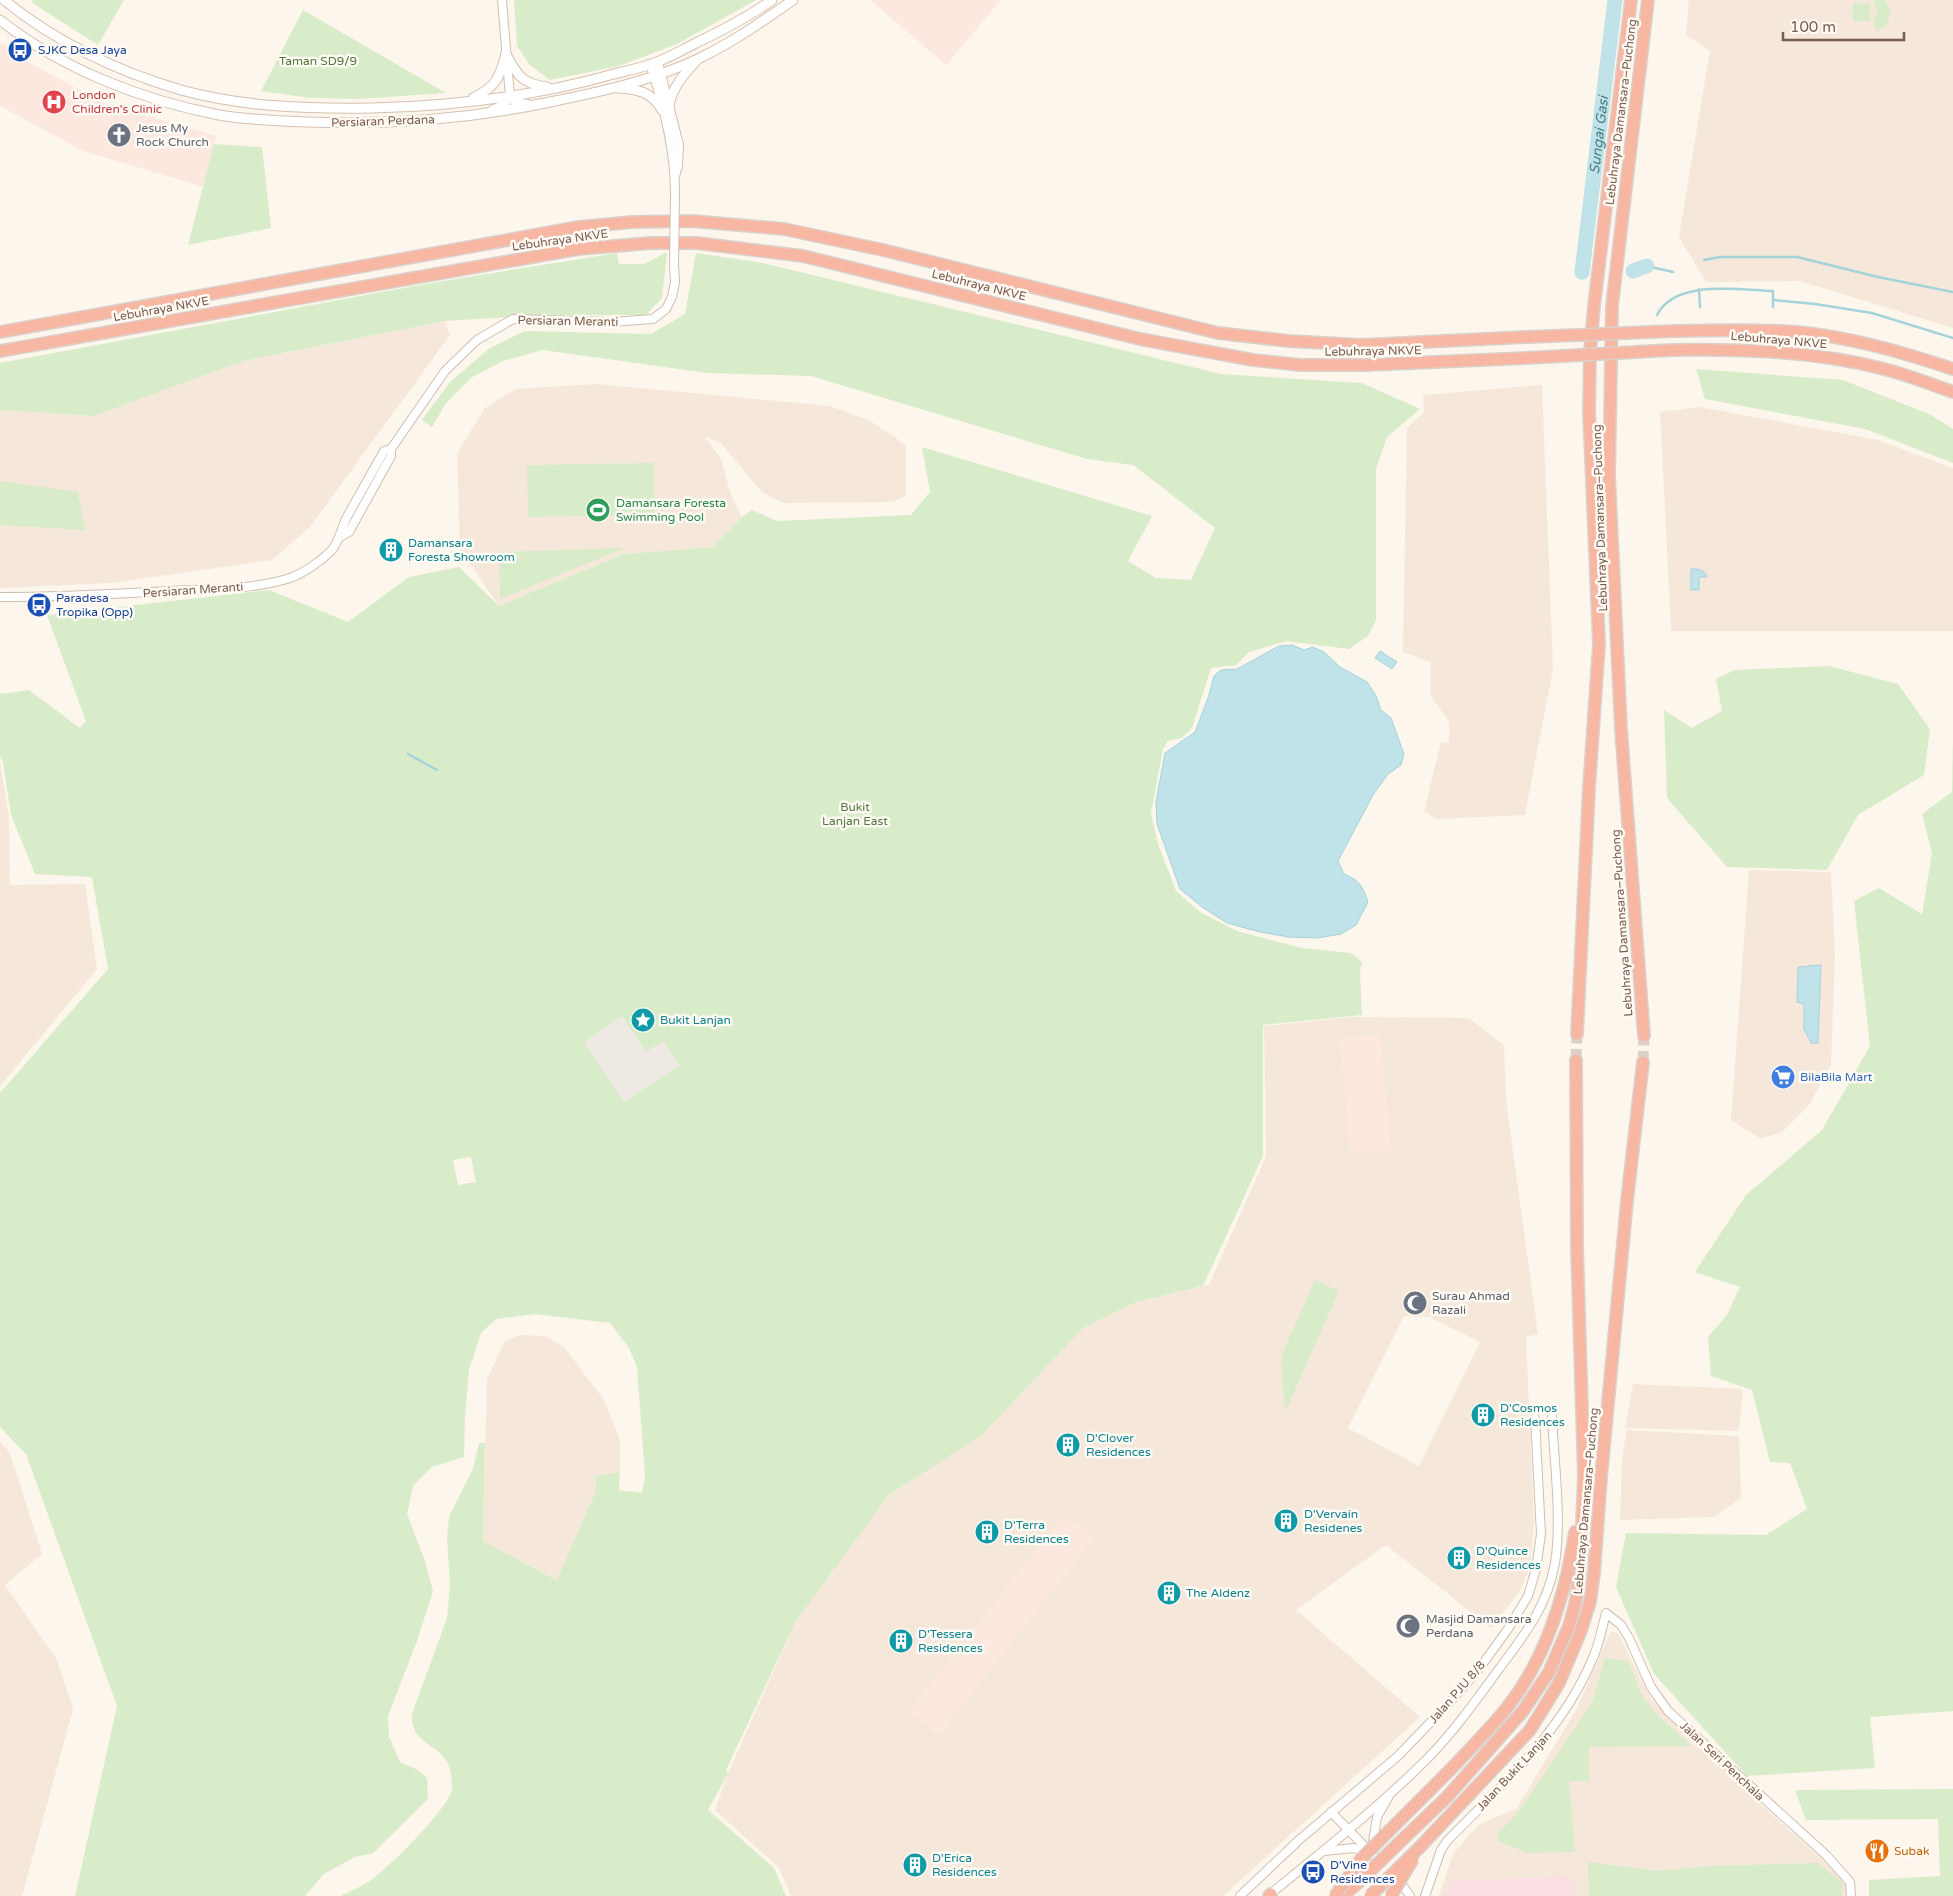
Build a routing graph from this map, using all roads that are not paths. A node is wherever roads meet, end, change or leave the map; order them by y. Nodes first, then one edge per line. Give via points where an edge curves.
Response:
1 (4, 0) edge
2 (502, 0) edge
3 (772, 0) edge
4 (793, 0) edge
5 (1631, 0) edge
6 (1648, 0) edge
7 (0, 20) edge
8 (506, 54) junction
9 (699, 58) junction
10 (654, 63) junction
11 (124, 71) junction
12 (658, 74) junction
13 (117, 85) junction
14 (613, 87) junction
15 (557, 88) junction
16 (510, 97) junction
17 (466, 101) junction
18 (535, 105) junction
19 (666, 108) junction
20 (487, 113) junction
21 (0, 332) edge
22 (0, 352) edge
23 (1953, 369) edge
24 (1953, 392) edge
25 (391, 450) junction
26 (369, 477) junction
27 (365, 502) junction
28 (347, 516) junction
29 (340, 537) junction
30 (0, 597) edge
31 (1577, 1034) tunnel mouth
32 (1644, 1036) tunnel mouth
33 (1576, 1060) tunnel mouth
34 (1643, 1062) tunnel mouth
35 (1552, 1416) dead end
36 (1535, 1418) dead end
37 (1584, 1476) junction
38 (1606, 1613) joint
39 (1392, 1792) junction
40 (1331, 1812) junction
41 (1348, 1830) junction
42 (1420, 1847) junction
43 (1322, 1852) junction
44 (1374, 1856) junction
45 (1403, 1886) dead end
46 (1269, 1895) edge
47 (1240, 1896) edge
48 (1335, 1896) edge
49 (1343, 1896) edge
50 (1370, 1896) edge
51 (1391, 1896) edge
52 (1410, 1896) edge
53 (1425, 1896) edge
54 (1851, 1896) edge

1 - 11 main road, Persiaran Perdana via 73,48
2 - 8 street
3 - 10 main road, Persiaran Perdana via 747,18
4 - 9 main road, Persiaran Perdana via 751,29
5 - 31 highway, Lebuhraya Damansara–Puchong via 1590,352 1589,411 1599,644
6 - 32 highway, Lebuhraya Damansara–Puchong via 1612,306 1609,476 1621,730
7 - 13 main road, Persiaran Perdana via 52,54
8 - 15 main road via 522,80 532,85
8 - 16 street
8 - 17 main road via 501,73 489,90
9 - 12 main road, Persiaran Perdana
9 - 19 main road via 688,69
10 - 12 street, Persiaran Meranti
10 - 15 main road, Persiaran Perdana
11 - 13 main road
11 - 17 main road, Persiaran Perdana via 182,90 259,105 342,108
12 - 14 main road, Persiaran Perdana
12 - 19 street, Persiaran Meranti
13 - 20 main road, Persiaran Perdana via 219,115 261,120 415,122
14 - 18 main road, Persiaran Perdana
14 - 19 main road via 645,93
15 - 16 main road, Persiaran Perdana
16 - 17 main road, Persiaran Perdana
16 - 18 street via 515,102
16 - 20 street via 505,104
18 - 20 main road, Persiaran Perdana
19 - 25 street, Persiaran Meranti, bridge via 675,176 674,282 672,298 666,309 653,319 611,322 514,319 477,340 445,371
21 - 23 highway, Lebuhraya NKVE, bridge via 579,227 692,221 793,231 883,250 1218,333 1361,345 1759,330 1835,338 1910,355
22 - 24 highway, Lebuhraya NKVE, bridge via 578,249 697,242 803,256 1140,339 1253,360 1301,365 1366,365 1730,350 1830,358 1884,369
25 - 26 street, Persiaran Meranti via 384,451
25 - 27 street, Persiaran Meranti via 391,456
26 - 27 street
26 - 28 street, Persiaran Meranti
27 - 28 street via 358,504
27 - 29 street, Persiaran Meranti via 349,532
28 - 29 street, Persiaran Meranti
29 - 30 street, Persiaran Meranti via 323,558 293,577 271,583 71,597
33 - 37 highway, Lebuhraya Damansara–Puchong via 1577,1248
34 - 42 highway, Lebuhraya Damansara–Puchong via 1590,1602 1559,1683 1530,1730
35 - 39 street, Jalan PJU 8/8 via 1558,1534 1545,1598 1534,1621 1460,1722
36 - 40 street, Jalan PJU 8/8 via 1541,1534 1528,1596 1491,1652 1450,1702 1398,1756
37 - 48 highway, bridge via 1570,1567 1559,1605 1526,1680 1510,1704 1450,1770 1361,1859
37 - 49 highway, Lebuhraya Damansara–Puchong, bridge via 1576,1600 1569,1626 1549,1672 1523,1711 1447,1797
38 - 53 street, Jalan Bukit Lanjan via 1593,1658 1569,1705 1525,1762 1447,1841
38 - 54 street, Jalan Seri Penchala via 1621,1625 1651,1687 1668,1711 1826,1855 1850,1882
39 - 41 street, Jalan PJU 8/8
39 - 44 street via 1377,1817
40 - 41 street
40 - 47 street, Jalan PJU 8/8
41 - 43 street, Jalan PJU 8/8
41 - 44 street
42 - 50 highway, Lebuhraya Damansara–Puchong, bridge
42 - 51 highway, bridge
43 - 44 street via 1353,1848
43 - 46 street, Jalan PJU 8/8
45 - 52 street

